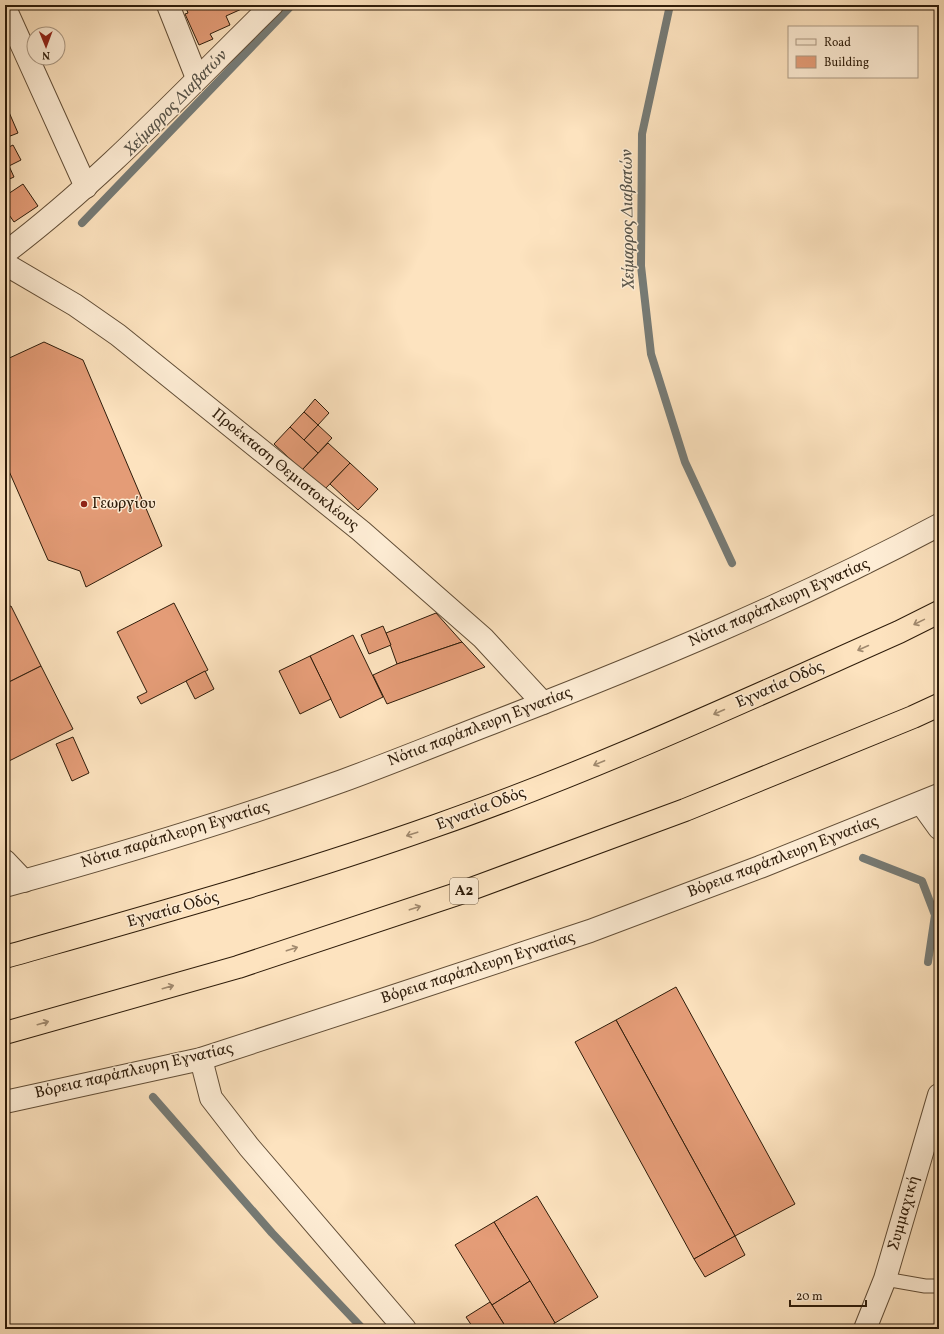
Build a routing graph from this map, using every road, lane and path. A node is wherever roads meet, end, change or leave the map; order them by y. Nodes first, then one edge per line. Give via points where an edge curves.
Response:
1 (168, 5) edge
2 (272, 5) edge
3 (5, 8) edge
4 (197, 78) junction
5 (86, 186) junction
6 (5, 253) edge
7 (5, 264) edge
8 (939, 525) edge
9 (939, 612) edge
10 (543, 703) junction
11 (939, 705) edge
12 (930, 799) edge
13 (939, 828) edge
14 (5, 861) edge
15 (14, 884) edge
16 (5, 958) edge
17 (5, 1033) edge
18 (201, 1059) junction
19 (939, 1096) edge
20 (5, 1102) edge
21 (885, 1279) junction
22 (939, 1286) edge
23 (405, 1329) edge
24 (865, 1329) edge

1 - 4 street
2 - 4 street
3 - 5 street
4 - 5 street
5 - 6 street
7 - 10 street, Προέκταση Θεμιστοκλέους via 75,305 118,335 337,512 483,638
8 - 10 street, Νότια παράπλευρη Εγνατίας via 876,559 716,633
9 -> 16 highway, Εγνατία Οδός via 877,642 590,767 436,826 224,895
10 - 15 street, Νότια παράπλευρη Εγνατίας via 342,781 187,833
17 -> 11 highway, Α2 via 238,967 463,892 685,810
12 - 13 street
12 - 18 street, Βόρεια παράπλευρη Εγνατίας via 590,931
14 - 15 street
18 - 20 street, Βόρεια παράπλευρη Εγνατίας
18 - 23 street via 211,1098 248,1147
19 - 21 street, Συμμαχική
21 - 22 lane
21 - 24 street, Συμμαχική

